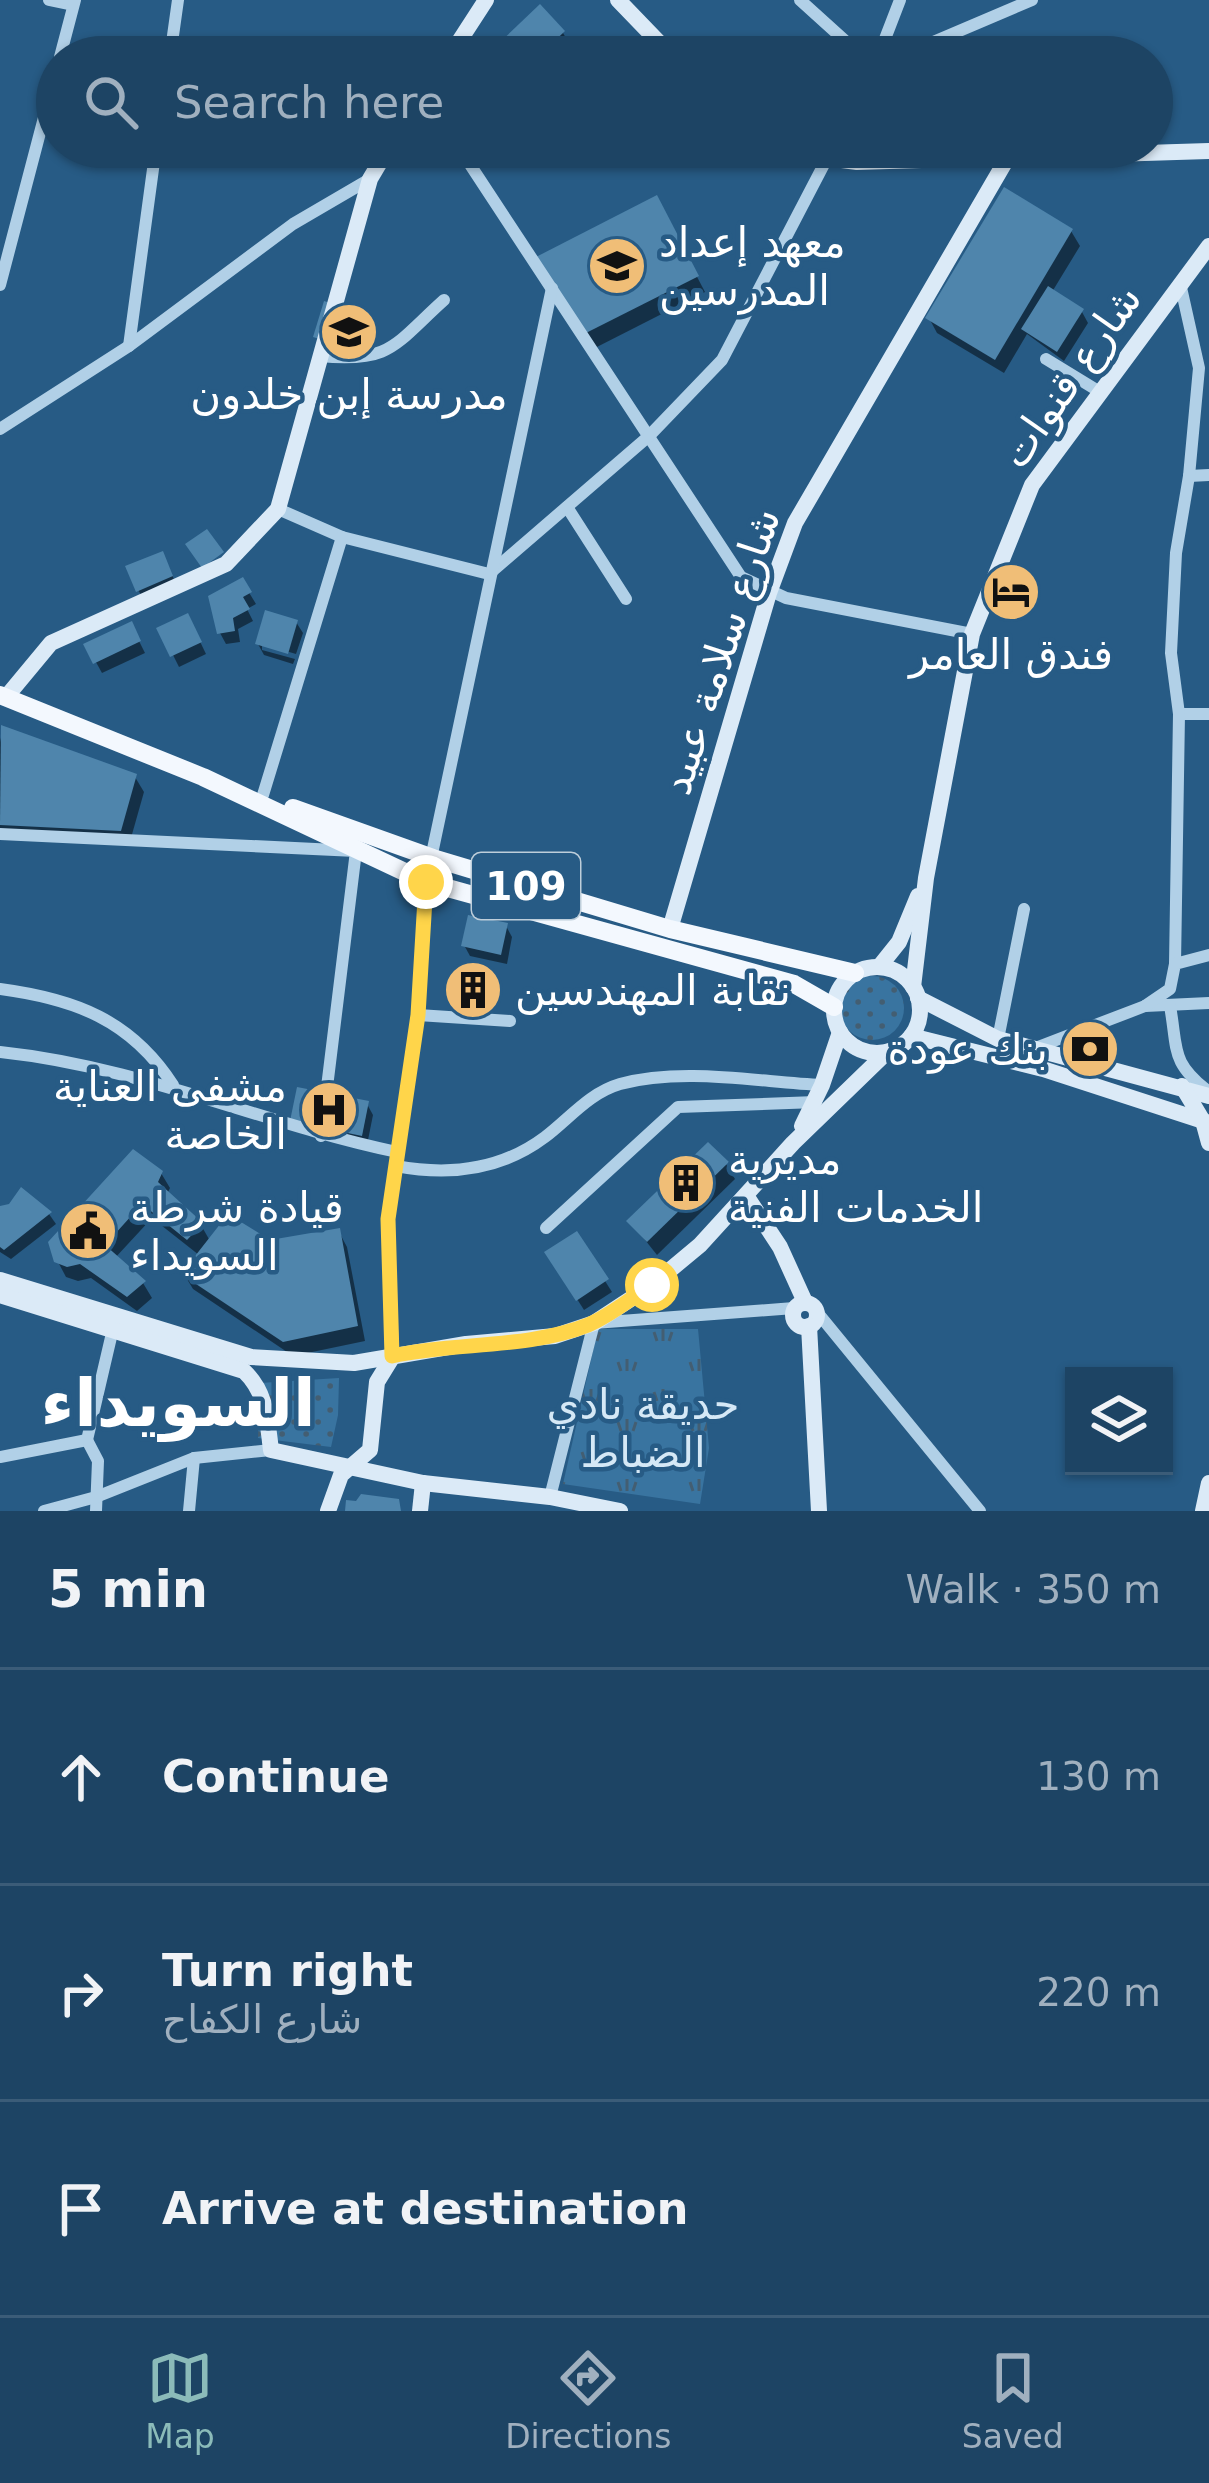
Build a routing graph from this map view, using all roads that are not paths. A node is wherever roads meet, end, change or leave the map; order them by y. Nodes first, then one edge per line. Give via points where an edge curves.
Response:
1 (49, 0) edge
2 (178, 0) edge
3 (486, 0) edge
4 (618, 0) edge
5 (800, 0) edge
6 (900, 0) edge
7 (1032, 0) edge
8 (74, 3) edge
9 (464, 33) junction
10 (65, 36) edge
11 (173, 36) edge
12 (462, 36) edge
13 (463, 36) edge
14 (653, 36) edge
15 (839, 36) edge
16 (886, 36) edge
17 (947, 36) edge
18 (36, 148) edge
19 (1209, 151) edge
20 (1173, 152) edge
21 (153, 168) edge
22 (377, 168) edge
23 (472, 168) edge
24 (822, 168) edge
25 (1002, 168) edge
26 (370, 179) junction
27 (1209, 246) edge
28 (1180, 283) junction
29 (0, 285) edge
30 (552, 288) junction
31 (443, 300) dead end
32 (129, 346) junction
33 (320, 356) junction
34 (1046, 359) dead end
35 (1100, 392) junction
36 (0, 429) edge
37 (649, 436) junction
38 (1209, 475) edge
39 (1190, 476) junction
40 (567, 507) junction
41 (278, 509) junction
42 (342, 537) junction
43 (490, 574) junction
44 (769, 593) junction
45 (626, 599) dead end
46 (972, 634) junction
47 (4, 695) edge
48 (1179, 714) junction
49 (1209, 714) edge
50 (203, 777) junction
51 (263, 795) junction
52 (0, 834) edge
53 (356, 851) junction
54 (433, 858) junction
55 (926, 878) junction
56 (426, 882) junction
57 (1024, 909) dead end
58 (670, 929) junction
59 (1209, 955) edge
60 (1175, 964) junction
61 (879, 967) junction
62 (855, 974) junction
63 (0, 989) edge
64 (916, 993) junction
65 (1209, 1003) edge
66 (1145, 1006) junction
67 (1170, 1006) junction
68 (834, 1007) junction
69 (418, 1015) junction
70 (509, 1022) dead end
71 (840, 1032) junction
72 (911, 1036) junction
73 (998, 1039) junction
74 (1038, 1048) junction
75 (0, 1052) edge
76 (887, 1052) junction
77 (985, 1054) junction
78 (174, 1086) junction
79 (1182, 1087) junction
80 (819, 1093) junction
81 (1209, 1094) edge
82 (1206, 1122) edge
83 (321, 1136) junction
84 (793, 1142) junction
85 (1209, 1143) edge
86 (396, 1159) junction
87 (747, 1197) junction
88 (546, 1228) dead end
89 (1, 1295) edge
90 (806, 1312) junction
91 (594, 1323) junction
92 (112, 1333) junction
93 (392, 1356) junction
94 (87, 1440) junction
95 (271, 1450) junction
96 (0, 1457) edge
97 (194, 1458) junction
98 (348, 1468) junction
99 (423, 1483) junction
100 (1209, 1483) edge
101 (550, 1497) junction
102 (96, 1504) edge
103 (44, 1511) edge
104 (188, 1511) edge
105 (328, 1511) edge
106 (420, 1511) edge
107 (620, 1511) edge
108 (819, 1511) edge
109 (980, 1511) edge
110 (1203, 1511) edge

1 - 8 street
2 - 11 street
3 - 9 main road
4 - 14 main road
5 - 15 street
6 - 16 street
7 - 17 street
8 - 10 street
9 - 12 main road
9 - 13 main road
18 - 29 street
19 - 20 main road
21 - 32 street
22 - 26 main road
23 - 30 street
24 - 37 street via 722,360
25 - 44 main road, شارع سلامة عبيد via 795,523
26 - 32 street via 292,224
26 - 33 main road
27 - 28 main road, شارع قنوات
28 - 35 main road, شارع قنوات
28 - 39 street via 1199,368
30 - 37 street
30 - 43 street
31 - 33 street via 388,350 362,360
32 - 36 street
33 - 41 main road
34 - 35 street
35 - 46 main road, شارع قنوات via 1032,485
37 - 40 street
37 - 44 street via 741,578
38 - 39 street
39 - 48 street via 1171,652
40 - 43 street
40 - 45 street
41 - 42 street
41 - 47 main road via 226,564 51,643
42 - 43 street
42 - 51 street
43 - 54 street
44 - 46 street
44 - 58 main road, شارع سلامة عبيد
46 - 55 main road, شارع قنوات
47 - 50 main road, 109
48 - 49 street
48 - 60 street
50 - 51 main road, 109
50 - 53 main road
51 - 54 main road, 109
52 - 53 street
53 - 56 main road
53 - 83 street
54 - 56 street
54 - 58 main road, 109
55 - 61 main road via 899,942
55 - 64 main road, شارع قنوات
56 - 68 main road via 794,984
56 - 69 street
57 - 73 street
58 - 62 main road, 109
59 - 60 street
60 - 66 street via 1171,989
61 - 62 main road
61 - 64 main road via 898,973
62 - 68 main road
63 - 78 street via 69,1001 112,1024 151,1051
64 - 72 main road
64 - 73 main road
65 - 67 street
66 - 67 street
66 - 74 street
67 - 81 street via 1176,1054
68 - 71 main road
69 - 70 street
69 - 86 street
71 - 76 main road via 855,1047
71 - 80 main road
72 - 76 main road
72 - 77 main road
73 - 74 main road
73 - 77 main road
74 - 79 main road
75 - 78 street
76 - 84 main road
77 - 82 main road
78 - 83 street
79 - 81 main road
79 - 82 main road
80 - 84 main road
80 - 86 street via 680,1076 618,1084 502,1162 447,1172
80 - 88 street via 678,1107
82 - 85 main road
83 - 86 street
84 - 87 main road
86 - 93 street via 388,1219
87 - 90 main road via 780,1247
87 - 91 main road via 652,1285
89 - 92 main road
89 - 93 main road via 250,1357 354,1363
90 - 91 street
90 - 108 main road
90 - 109 street
91 - 93 main road via 555,1336
91 - 101 street
92 - 94 street
92 - 95 main road via 244,1371 265,1403
93 - 98 main road via 376,1382 370,1450
94 - 96 street
94 - 102 street via 98,1460
95 - 97 street
95 - 98 main road
97 - 102 street
97 - 104 street
98 - 99 main road
98 - 105 main road
99 - 101 main road
99 - 106 main road
100 - 110 main road
101 - 107 main road
102 - 103 street

